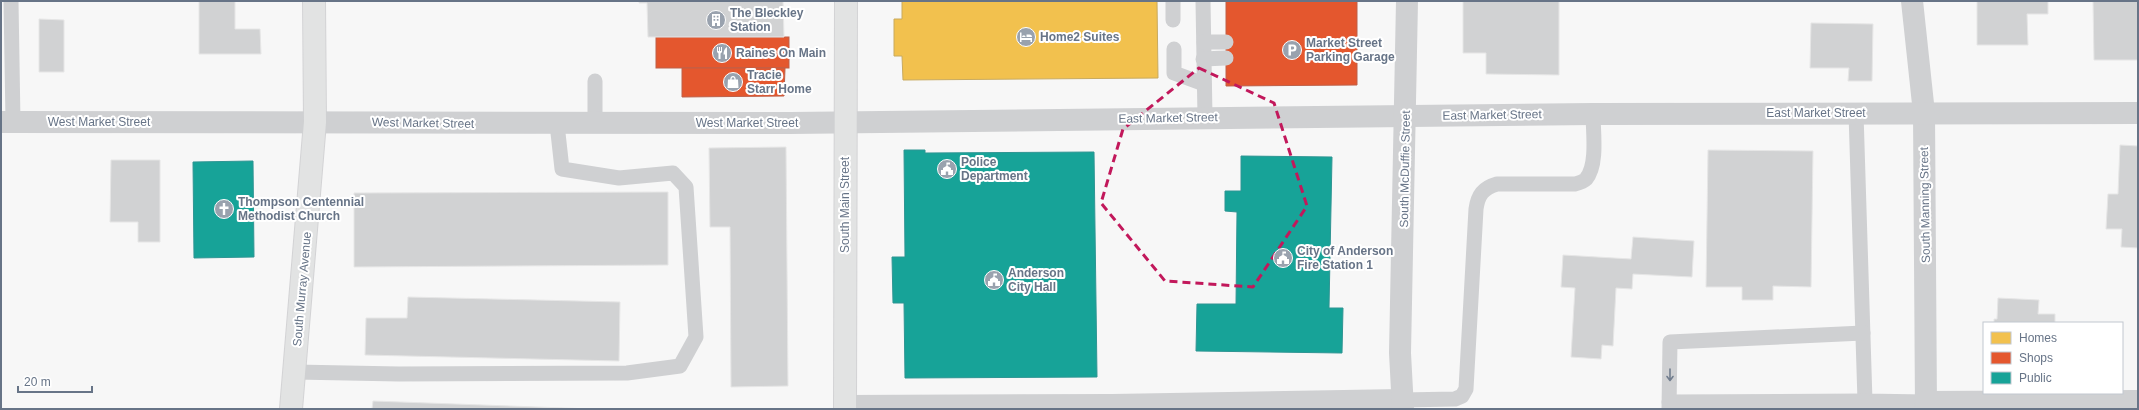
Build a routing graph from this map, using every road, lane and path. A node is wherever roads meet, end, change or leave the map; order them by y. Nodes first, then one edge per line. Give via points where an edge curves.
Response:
1 (11, 1) edge
2 (314, 1) edge
3 (846, 1) edge
4 (1174, 1) edge
5 (1203, 1) edge
6 (1407, 1) edge
7 (1912, 1) edge
8 (1173, 20) dead end
9 (1204, 42) junction
10 (1226, 42) dead end
11 (1174, 49) dead end
12 (1226, 58) dead end
13 (1203, 59) junction
14 (595, 81) dead end
15 (1204, 84) junction
16 (1856, 113) junction
17 (2138, 113) edge
18 (1593, 114) junction
19 (1924, 114) junction
20 (1406, 116) junction
21 (1205, 117) junction
22 (7, 122) edge
23 (315, 122) junction
24 (845, 123) junction
25 (557, 124) junction
26 (595, 124) junction
27 (1863, 333) junction
28 (295, 372) junction
29 (2138, 401) edge
30 (1402, 404) edge
31 (1669, 405) edge
32 (1744, 405) edge
33 (1791, 405) edge
34 (1865, 405) edge
35 (1182, 406) edge
36 (1926, 406) edge
37 (845, 407) edge
38 (291, 409) edge

1 - 22 lane
2 - 23 main road, South Murray Avenue
3 - 24 main road, South Main Street
4 - 8 lane
5 - 9 lane
6 - 20 street, South McDuffie Street
7 - 19 street, South Manning Street
9 - 10 lane
9 - 13 lane
11 - 15 lane via 1174,73
12 - 13 lane
13 - 15 lane
14 - 26 lane
15 - 21 lane
16 - 18 street, East Market Street
16 - 19 street, East Market Street
16 - 27 lane
17 - 19 street, East Market Street
18 - 20 street, East Market Street
18 - 30 lane via 1593,161 1591,171 1585,180 1575,184 1497,184 1488,186 1481,192 1476,209 1466,390 1462,396 1455,399
19 - 36 street, South Manning Street
20 - 21 street, East Market Street
20 - 30 street, South McDuffie Street via 1400,353
21 - 24 street, East Market Street
22 - 23 street, West Market Street
23 - 25 street, West Market Street
23 - 28 main road, South Murray Avenue
24 - 26 street, West Market Street
24 - 37 main road, South Main Street
25 - 26 street, West Market Street
25 - 28 lane via 562,169 619,178 674,172 686,187 696,337 680,366 627,373
27 -> 31 lane via 1670,342
27 - 34 lane
28 - 38 main road, South Murray Avenue
29 - 36 street
30 - 35 street
31 - 32 lane
32 - 33 lane
33 - 34 lane
34 - 36 lane
35 - 37 street

